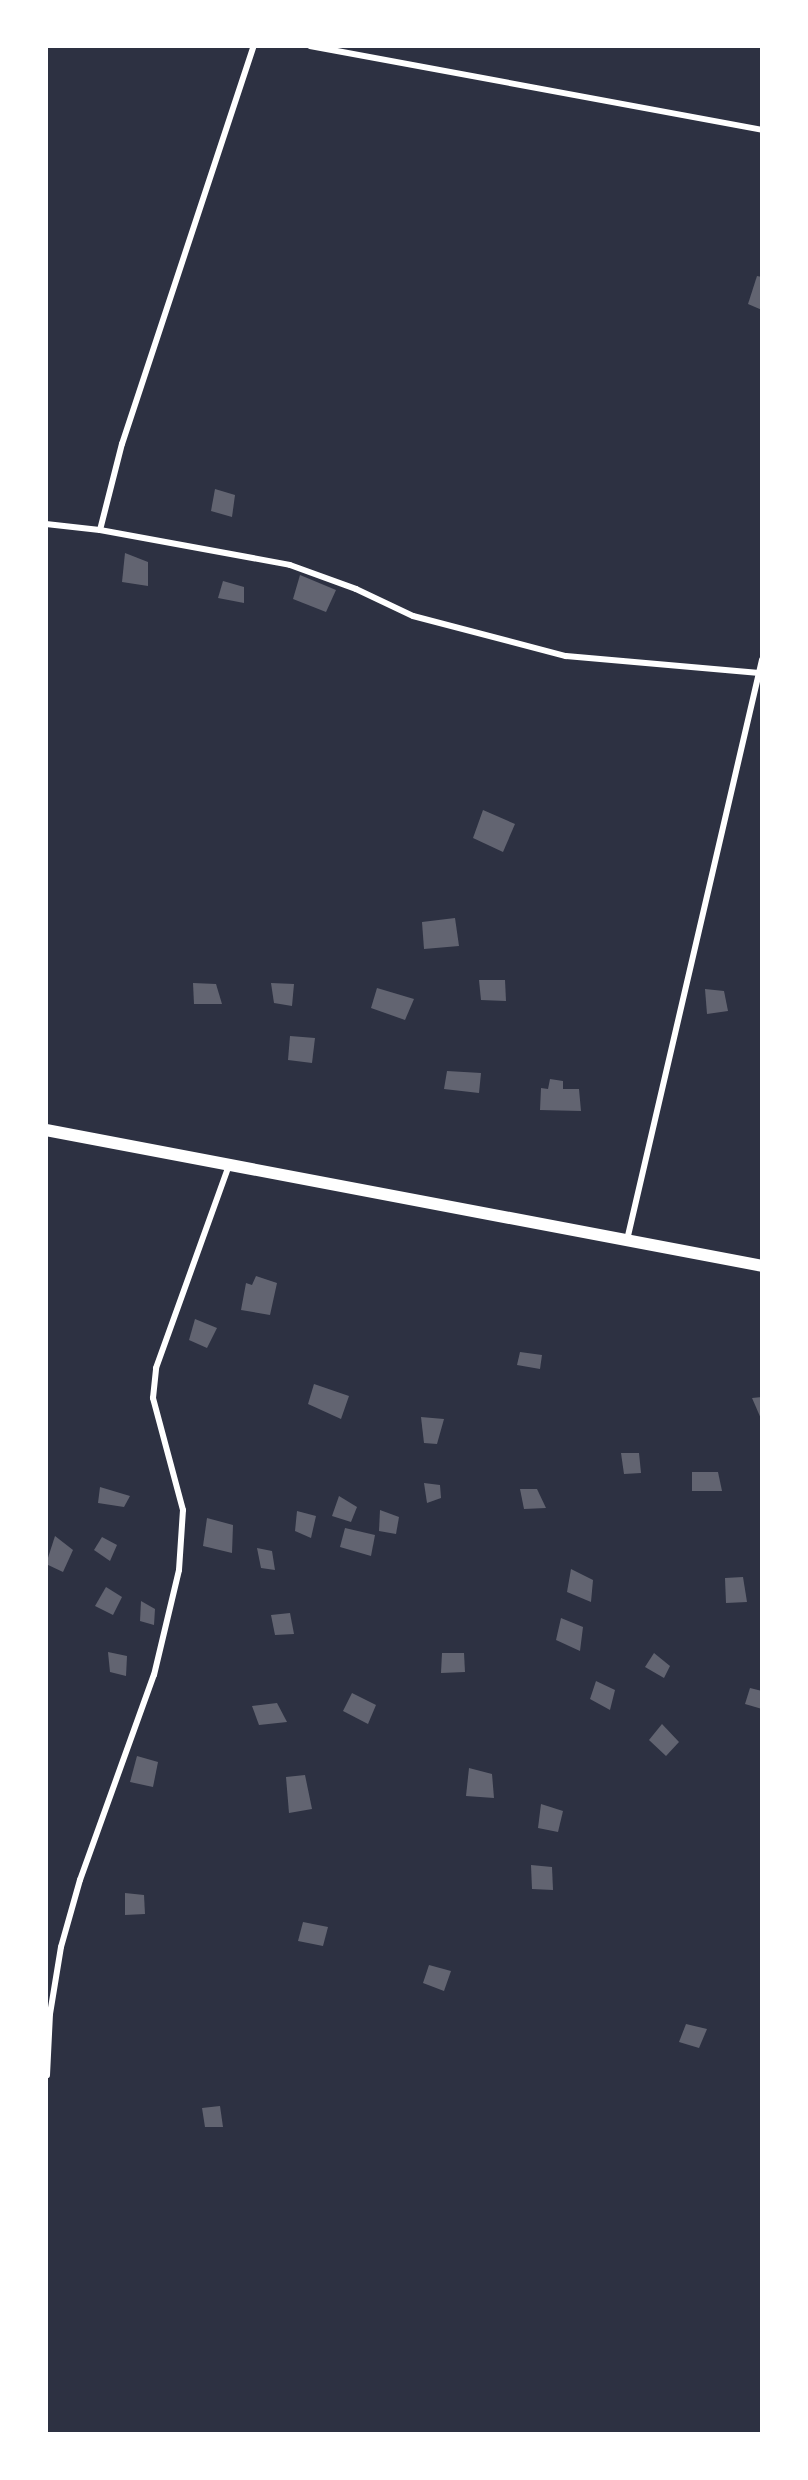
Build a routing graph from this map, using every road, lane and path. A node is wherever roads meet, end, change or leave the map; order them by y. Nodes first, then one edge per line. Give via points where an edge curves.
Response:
1 (254, 46) edge
2 (310, 46) edge
3 (762, 130) edge
4 (46, 524) edge
5 (100, 530) junction
6 (762, 660) edge
7 (760, 673) edge
8 (46, 1130) edge
9 (229, 1164) junction
10 (627, 1240) junction
11 (762, 1266) edge
12 (47, 2075) edge

1 - 5 street via 122,444
2 - 3 street
4 - 5 street
5 - 7 street via 290,565 356,589 413,616 566,656
6 - 7 street
7 - 10 street
8 - 9 main road
9 - 10 main road
9 - 12 street via 156,1368 153,1398 183,1510 179,1570 154,1676 61,1947 50,2014
10 - 11 main road

